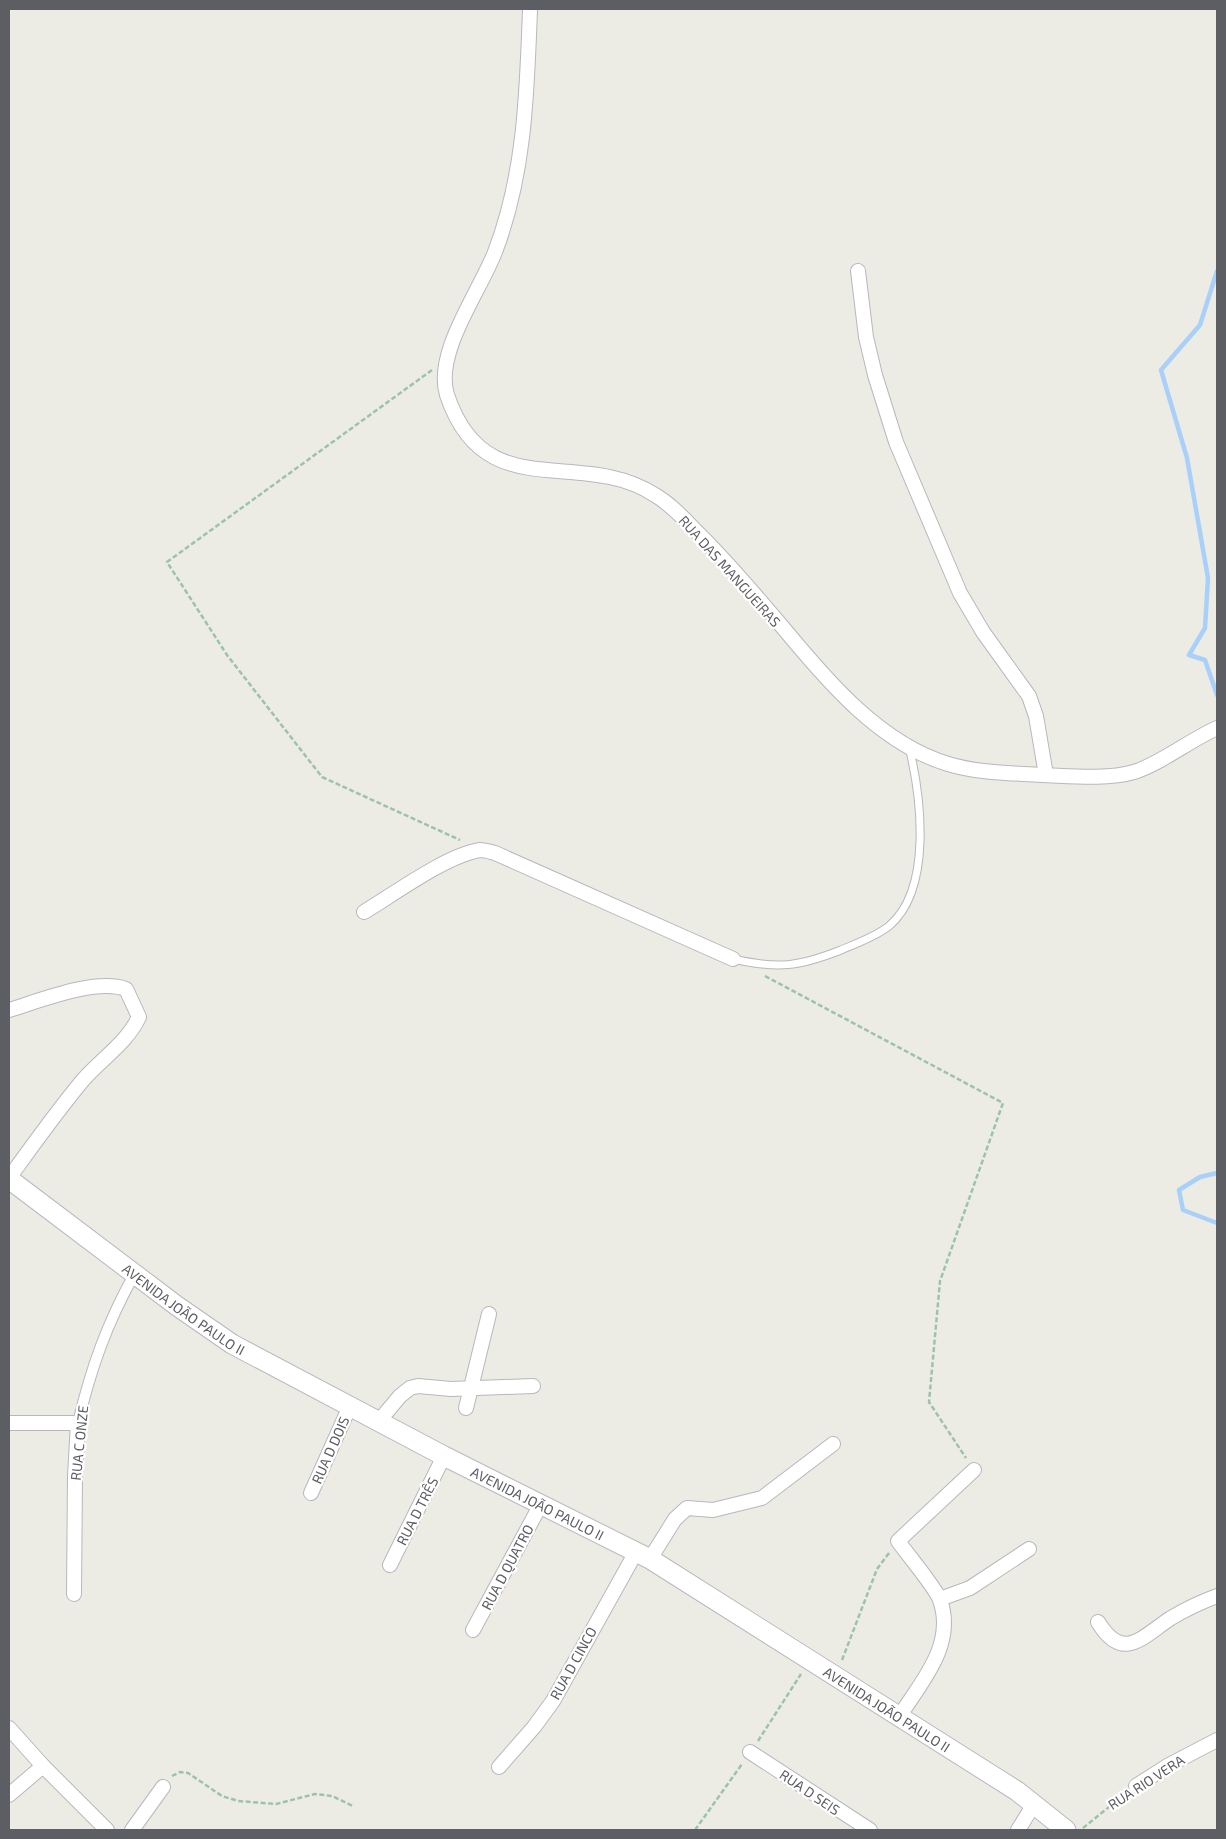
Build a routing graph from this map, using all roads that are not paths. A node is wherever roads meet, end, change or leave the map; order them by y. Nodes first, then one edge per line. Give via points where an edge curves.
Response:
1 (530, 9) edge
2 (858, 271) dead end
3 (1217, 728) edge
4 (909, 747) junction
5 (1046, 775) junction
6 (364, 912) dead end
7 (733, 959) joint
8 (9, 1010) edge
9 (9, 1179) edge
10 (135, 1273) junction
11 (489, 1314) dead end
12 (533, 1386) dead end
13 (471, 1388) junction
14 (350, 1406) junction
15 (466, 1408) dead end
16 (379, 1421) junction
17 (9, 1423) edge
18 (78, 1423) junction
19 (833, 1444) dead end
20 (444, 1456) junction
21 (974, 1470) road end
22 (310, 1493) dead end
23 (541, 1504) junction
24 (1029, 1549) dead end
25 (643, 1556) junction
26 (390, 1565) dead end
27 (74, 1594) dead end
28 (1217, 1596) edge
29 (940, 1599) junction
30 (1098, 1622) dead end
31 (473, 1630) dead end
32 (898, 1717) junction
33 (9, 1728) edge
34 (1217, 1740) edge
35 (750, 1752) dead end
36 (43, 1766) junction
37 (499, 1767) dead end
38 (1136, 1786) road end
39 (163, 1787) road end
40 (9, 1795) edge
41 (1034, 1804) junction
42 (107, 1830) edge
43 (132, 1830) edge
44 (870, 1830) edge
45 (1018, 1830) edge
46 (1066, 1830) edge

1 - 4 street, RUA DAS MANGUEIRAS via 525,113 515,190 494,254 445,360 443,378 459,421 488,454 506,464 607,476 655,494 713,548 829,683
2 - 5 street via 866,337 896,442 960,593 983,632 1029,696 1036,716
3 - 5 street, RUA DAS MANGUEIRAS via 1135,772
4 - 5 street, RUA DAS MANGUEIRAS via 918,753 986,772
4 - 7 lane via 917,779 920,829 915,882 904,907 889,926 869,939 816,960 777,967
6 - 7 street via 438,868 482,850 496,852
8 - 9 street via 55,996 115,985 126,989 139,1016 134,1028 78,1086
9 - 10 main road, AVENIDA JOÃO PAULO II
10 - 14 main road, AVENIDA JOÃO PAULO II via 232,1344
10 - 18 street, RUA C ONZE via 99,1345
11 - 13 street
12 - 13 street
13 - 15 street
13 - 16 street via 410,1388
14 - 16 main road, AVENIDA JOÃO PAULO II
14 - 22 street, RUA D DOIS
16 - 20 main road, AVENIDA JOÃO PAULO II
17 - 18 street
18 - 27 street, RUA C ONZE
19 - 25 street, RUA D CINCO via 762,1498 713,1510 686,1508
20 - 23 main road, AVENIDA JOÃO PAULO II
20 - 26 street, RUA D TRÊS
21 - 29 street via 898,1541
23 - 25 main road, AVENIDA JOÃO PAULO II
23 - 31 street, RUA D QUATRO
24 - 29 street via 970,1588
25 - 32 main road, AVENIDA JOÃO PAULO II
25 - 37 street, RUA D CINCO via 552,1701
28 - 30 street via 1172,1618 1134,1644 1121,1644 1107,1637
29 - 32 street via 945,1625 938,1656
32 - 41 main road, AVENIDA JOÃO PAULO II
33 - 36 street
34 - 38 street, RUA RIO VERA
35 - 44 street, RUA D SEIS
36 - 40 street
36 - 42 street
39 - 43 street
41 - 45 street
41 - 46 main road, AVENIDA JOÃO PAULO II

